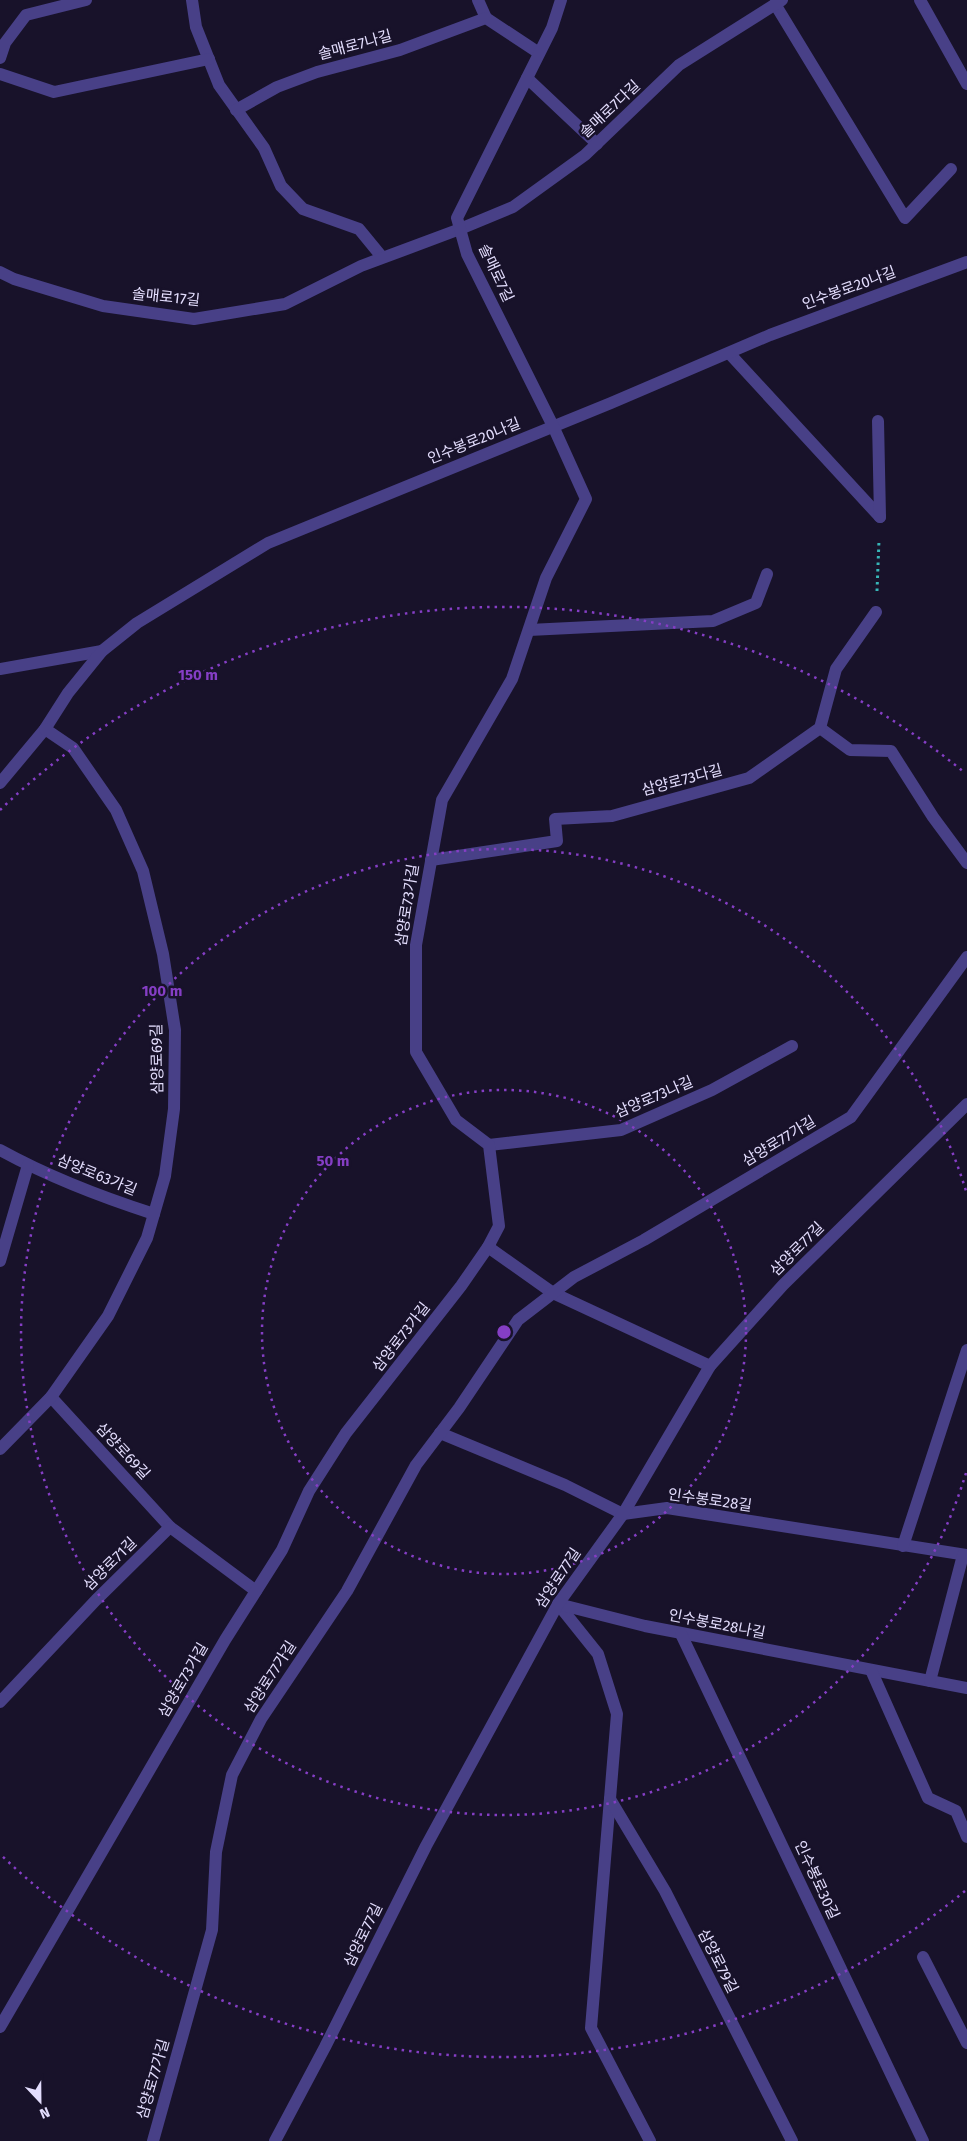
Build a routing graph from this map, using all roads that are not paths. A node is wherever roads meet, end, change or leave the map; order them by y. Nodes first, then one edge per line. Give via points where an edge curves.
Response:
1 (85, 0) edge
2 (192, 0) edge
3 (478, 0) edge
4 (561, 0) edge
5 (920, 0) edge
6 (779, 2) edge
7 (486, 18) junction
8 (539, 53) junction
9 (0, 58) edge
10 (208, 59) junction
11 (0, 74) edge
12 (526, 78) junction
13 (967, 84) edge
14 (236, 110) junction
15 (598, 144) junction
16 (951, 169) dead end
17 (460, 229) junction
18 (382, 257) junction
19 (967, 262) edge
20 (0, 272) edge
21 (729, 353) junction
22 (878, 421) dead end
23 (553, 426) junction
24 (767, 574) dead end
25 (876, 612) road end
26 (529, 630) junction
27 (102, 652) junction
28 (0, 669) edge
29 (820, 728) junction
30 (44, 729) junction
31 (0, 783) edge
32 (431, 860) junction
33 (967, 863) edge
34 (967, 957) edge
35 (792, 1046) dead end
36 (967, 1104) edge
37 (489, 1145) junction
38 (0, 1150) edge
39 (28, 1164) junction
40 (154, 1214) junction
41 (488, 1247) junction
42 (1, 1255) edge
43 (553, 1293) junction
44 (967, 1350) edge
45 (710, 1366) junction
46 (51, 1396) junction
47 (440, 1432) junction
48 (0, 1449) edge
49 (623, 1514) junction
50 (170, 1526) junction
51 (903, 1546) junction
52 (965, 1555) edge
53 (256, 1591) junction
54 (558, 1604) junction
55 (681, 1634) junction
56 (871, 1670) junction
57 (930, 1681) junction
58 (967, 1688) edge
59 (0, 1702) edge
60 (610, 1799) junction
61 (967, 1837) edge
62 (923, 1956) dead end
63 (4, 2009) edge
64 (0, 2026) edge
65 (967, 2043) edge
66 (153, 2141) edge
67 (275, 2141) edge
68 (650, 2141) edge
69 (792, 2141) edge
70 (923, 2141) edge

1 - 9 street via 26,15 5,43
2 - 10 street via 196,27
3 - 7 street
4 - 8 street, 솔매로7길
5 - 13 street
6 - 15 street, 솔매로7다길 via 680,66
6 - 16 street, 솔매로7다길 via 905,218
7 - 8 street
7 - 14 street, 솔매로7나길 via 400,50 317,72 277,87
8 - 12 street, 솔매로7길
10 - 11 street via 54,92
10 - 14 street via 219,85
12 - 15 street
12 - 17 street, 솔매로7길 via 457,218
14 - 18 street via 264,148 281,186 303,209 359,228
15 - 17 street, 솔매로7다길 via 513,207
17 - 18 street, 솔매로17길
17 - 23 street, 솔매로7길 via 467,254
18 - 20 street, 솔매로17길 via 285,304 194,319 104,306
19 - 21 street, 인수봉로20나길
21 - 22 street via 880,517
21 - 23 street, 인수봉로20나길
23 - 26 street, 삼양로73가길 via 586,499 546,578
23 - 27 street, 인수봉로20나길 via 268,543 137,623
24 - 26 street via 756,602 713,621
25 - 29 street via 836,668
26 - 32 street, 삼양로73가길 via 512,679 442,800
27 - 28 street
27 - 30 street, 인수봉로20나길
29 - 32 street, 삼양로73다길 via 749,778 612,816 555,819 558,841
29 - 33 street via 850,750 891,751 932,817
30 - 31 street, 인수봉로20나길
30 - 40 street, 삼양로69길 via 73,748 116,810 143,871 163,954 175,1030 174,1108 165,1176
32 - 37 street, 삼양로73가길 via 416,945 416,1052 456,1120
34 - 43 street, 삼양로77가길 via 851,1117 644,1240 574,1277
35 - 37 street, 삼양로73나길 via 712,1090 621,1130
36 - 45 street, 삼양로77길 via 783,1285
37 - 41 street, 삼양로73가길 via 499,1226
38 - 39 street, 삼양로63가길
39 - 40 street, 삼양로63가길 via 110,1200
39 - 42 street
40 - 46 street, 삼양로69길 via 147,1238 108,1316
41 - 43 street
41 - 53 street, 삼양로73가길 via 346,1433 309,1491 282,1550
43 - 45 street
43 - 47 street, 삼양로77가길 via 518,1320
44 - 51 street
45 - 49 street, 삼양로77길
46 - 48 street, 삼양로69길
46 - 50 street, 삼양로69길
47 - 49 street via 565,1485
47 - 66 street, 삼양로77가길 via 416,1465 347,1591 261,1719 232,1775 216,1852 212,1930
49 - 51 street, 인수봉로28길 via 667,1508
49 - 54 street, 삼양로77길
50 - 53 street
50 - 59 street, 삼양로71길
51 - 52 street, 인수봉로28길
52 - 57 street, 인수봉로28길
53 - 63 street, 삼양로73가길
54 - 55 street, 인수봉로28나길
54 - 60 street via 598,1654 617,1714
54 - 67 street, 삼양로77길 via 426,1846
55 - 56 street, 인수봉로28나길
55 - 70 street, 인수봉로30길
56 - 57 street, 인수봉로28나길
56 - 61 street via 928,1798 956,1811
57 - 58 street, 인수봉로28나길
60 - 68 street via 591,2028
60 - 69 street, 삼양로79길 via 665,1891
62 - 65 street
63 - 64 street, 삼양로73가길

